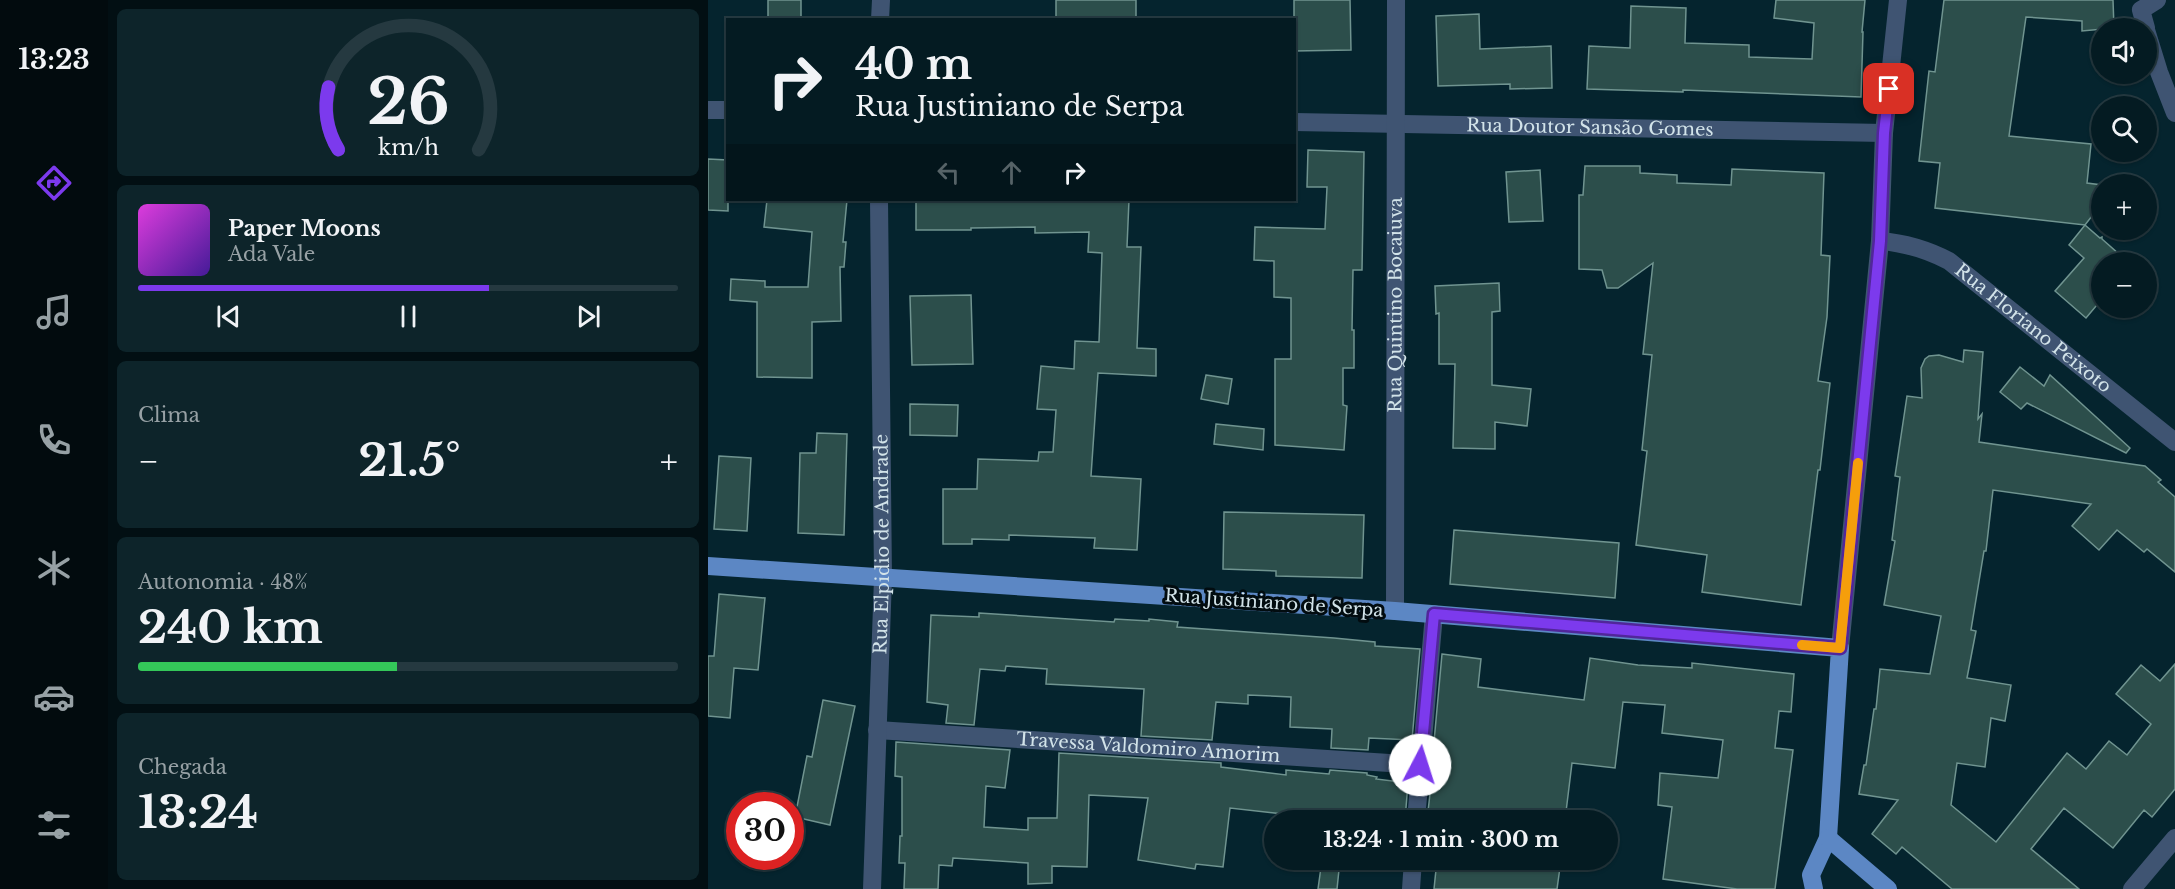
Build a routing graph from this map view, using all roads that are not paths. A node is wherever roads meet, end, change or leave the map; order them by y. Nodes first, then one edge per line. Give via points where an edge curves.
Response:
1 (881, 0) edge
2 (1396, 0) edge
3 (1898, 0) edge
4 (2157, 0) edge
5 (880, 18) edge
6 (2143, 18) edge
7 (2157, 65) edge
8 (708, 110) edge
9 (726, 110) edge
10 (2175, 113) edge
11 (1296, 122) edge
12 (1396, 125) junction
13 (1884, 133) junction
14 (879, 201) edge
15 (1880, 241) junction
16 (2175, 442) edge
17 (708, 566) edge
18 (883, 578) junction
19 (1395, 611) junction
20 (1434, 614) junction
21 (1840, 648) junction
22 (877, 730) junction
23 (1420, 765) junction
24 (1417, 810) edge
25 (1828, 838) junction
26 (2175, 838) edge
27 (1412, 870) edge
28 (873, 889) edge
29 (1411, 889) edge
30 (1814, 889) edge
31 (1887, 889) edge
32 (2132, 889) edge

1 - 5 street
2 - 12 street, Rua Quintino Bocaiuva
3 - 13 street
4 - 6 street via 2141,10
7 - 10 street
8 - 9 street
11 - 12 street, Rua Doutor Sansão Gomes
12 - 13 street, Rua Doutor Sansão Gomes
12 - 19 street, Rua Quintino Bocaiuva
13 - 15 street
14 - 18 street, Rua Elpidio de Andrade
15 - 16 street, Rua Floriano Peixoto via 1908,244 1949,261
15 - 21 street
17 - 18 main road, Rua Justiniano de Serpa
18 - 19 main road, Rua Justiniano de Serpa
18 - 22 street, Rua Elpidio de Andrade
19 - 20 main road, Rua Justiniano de Serpa
20 - 21 main road, Rua Justiniano de Serpa
20 - 23 street
21 - 25 main road
22 - 23 street, Travessa Valdomiro Amorim
22 - 28 street, Rua Elpidio de Andrade
23 - 24 street
25 - 30 main road via 1811,875
25 - 31 main road
26 - 32 street
27 - 29 street

